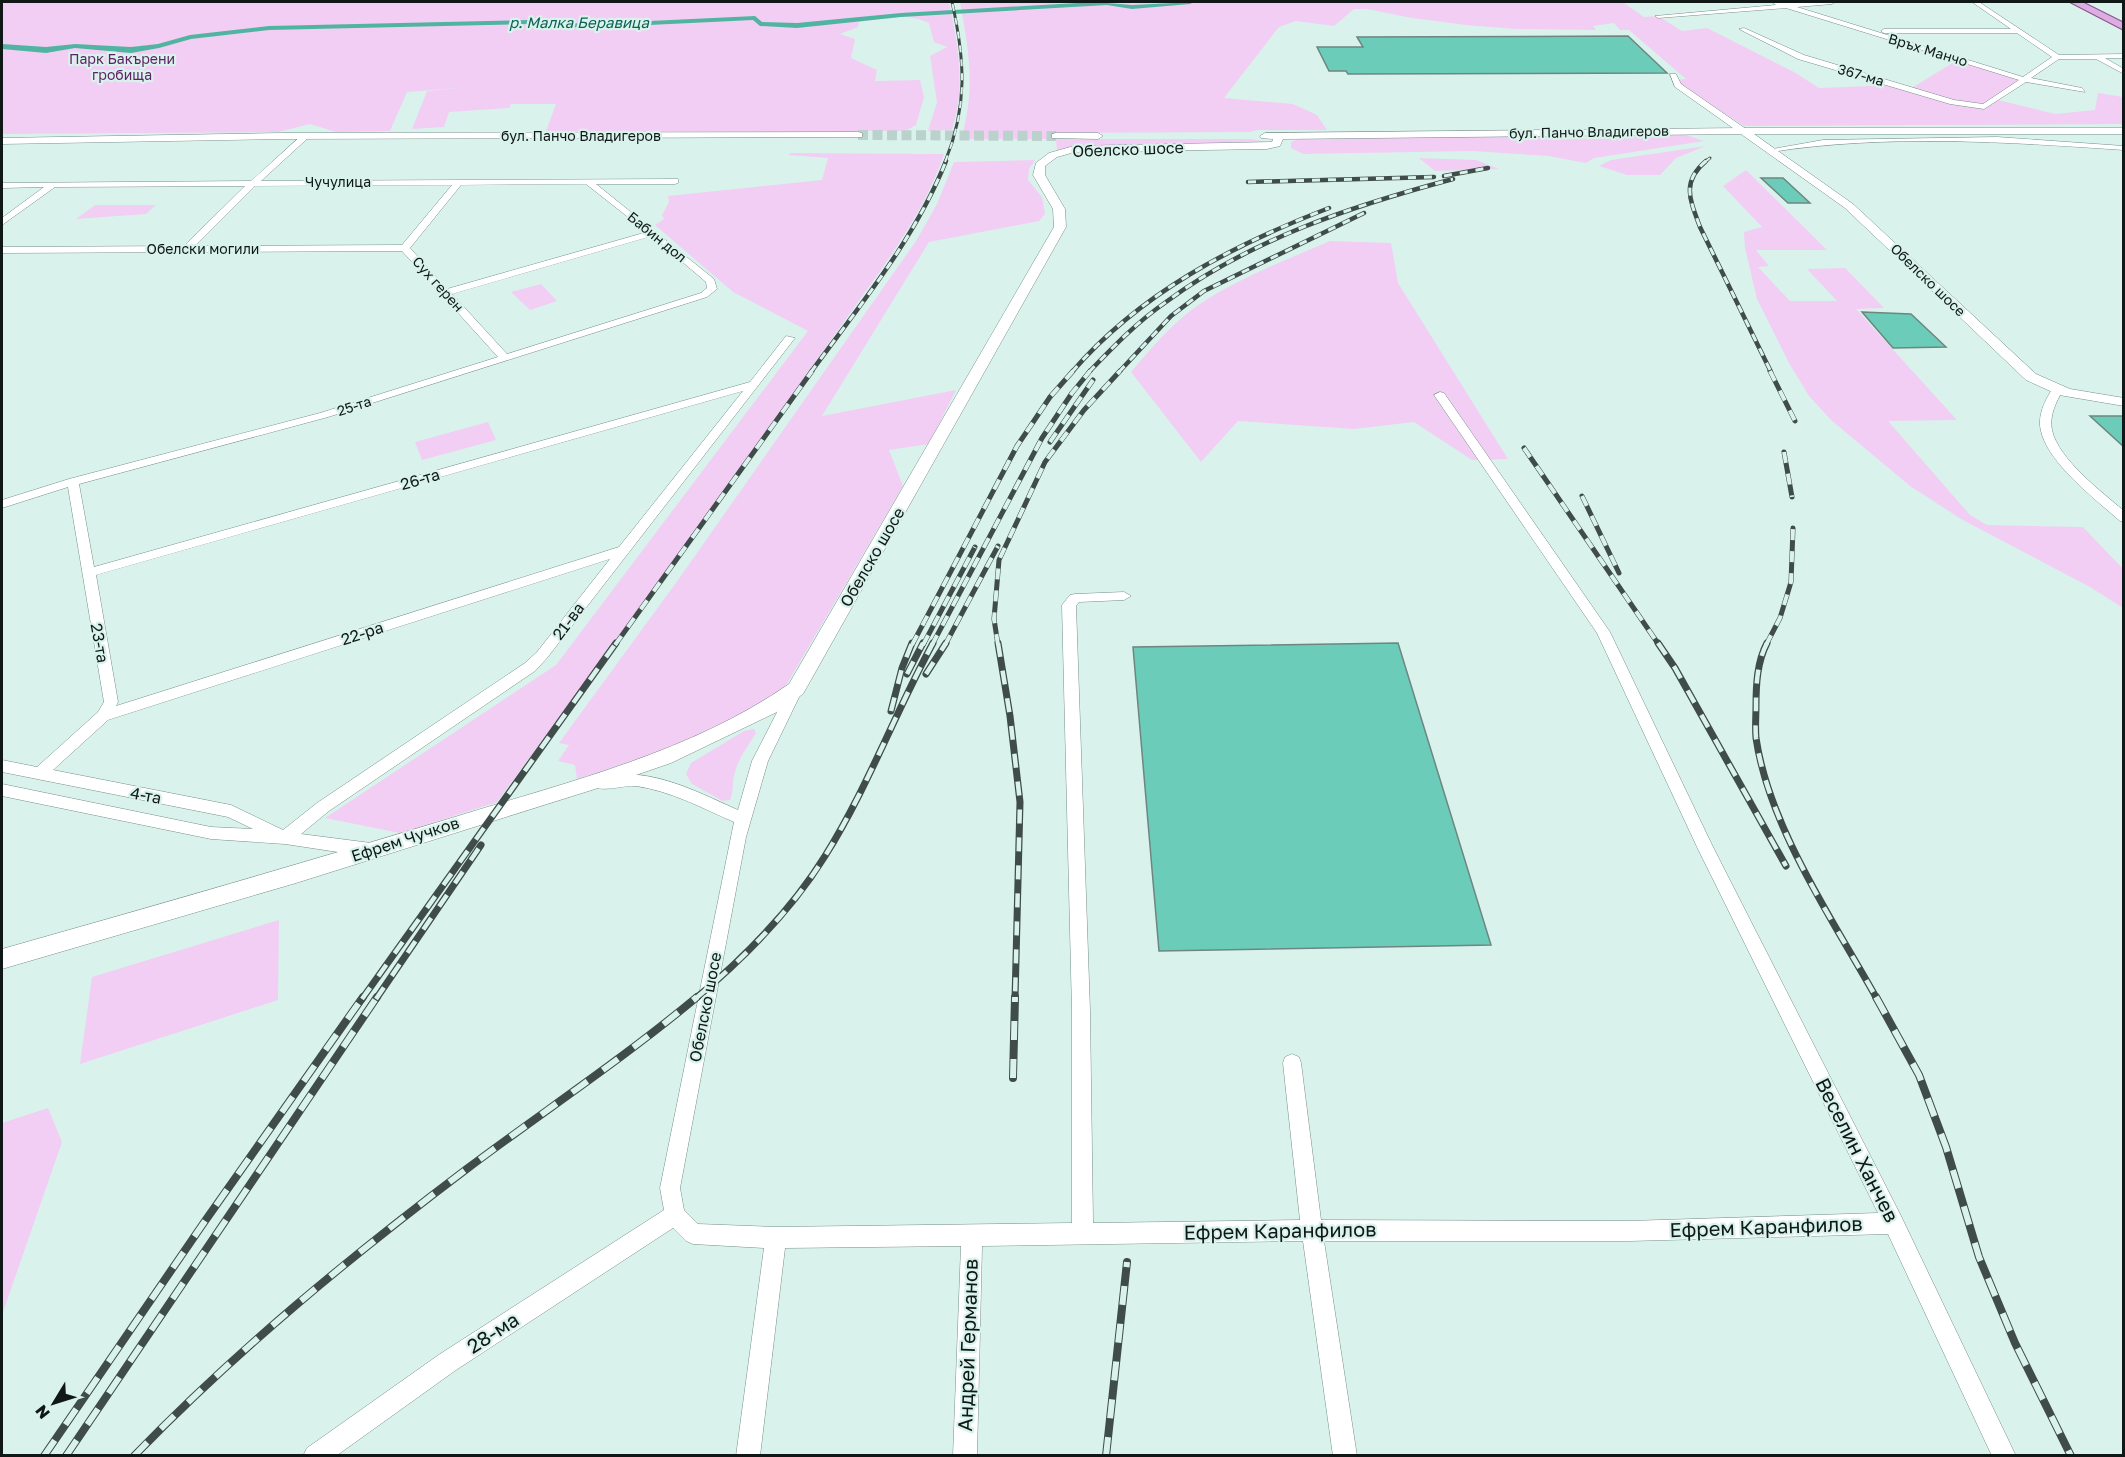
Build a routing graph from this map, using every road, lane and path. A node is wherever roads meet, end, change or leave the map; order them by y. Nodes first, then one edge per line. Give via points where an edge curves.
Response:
1 (1775, 2) edge
2 (1832, 2) edge
3 (1975, 2) edge
4 (2075, 2) edge
5 (1785, 5) junction
6 (1702, 7) dead end
7 (1712, 12) junction
8 (1658, 16) dead end
9 (2124, 27) edge
10 (1742, 29) dead end
11 (1868, 31) junction
12 (2019, 31) junction
13 (2124, 56) edge
14 (2057, 57) junction
15 (2096, 57) junction
16 (2124, 72) edge
17 (1673, 76) dead end
18 (2023, 79) junction
19 (2082, 90) dead end
20 (1743, 131) junction
21 (2123, 131) edge
22 (858, 135) tunnel mouth
23 (1056, 136) tunnel mouth
24 (1115, 136) dead end
25 (1173, 136) dead end
26 (1279, 136) junction
27 (305, 137) junction
28 (2, 141) edge
29 (2124, 148) edge
30 (1771, 150) junction
31 (460, 181) junction
32 (587, 181) junction
33 (675, 181) dead end
34 (254, 183) junction
35 (2, 184) edge
36 (54, 184) junction
37 (2, 222) edge
38 (654, 233) junction
39 (405, 248) junction
40 (187, 249) junction
41 (2, 250) edge
42 (447, 292) junction
43 (704, 295) joint
44 (790, 338) dead end
45 (505, 358) junction
46 (753, 385) junction
47 (2057, 390) junction
48 (1440, 395) dead end
49 (2124, 402) edge
50 (73, 482) junction
51 (2, 504) edge
52 (2124, 518) edge
53 (621, 551) junction
54 (88, 573) junction
55 (1124, 596) dead end
56 (796, 689) junction
57 (103, 716) junction
58 (2, 766) edge
59 (39, 774) junction
60 (588, 784) junction
61 (2, 790) edge
62 (744, 819) junction
63 (285, 838) junction
64 (371, 850) junction
65 (2, 959) edge
66 (1292, 1063) dead end
67 (675, 1215) junction
68 (1894, 1223) junction
69 (1312, 1230) junction
70 (1083, 1233) junction
71 (972, 1235) junction
72 (776, 1238) junction
73 (315, 1455) edge
74 (748, 1455) edge
75 (965, 1455) edge
76 (1345, 1455) edge
77 (2004, 1455) edge

1 - 5 street, Връх Манчо
2 - 5 street
3 - 12 street
4 - 9 main road
5 - 7 street
5 - 11 street, Връх Манчо
6 - 7 street
7 - 8 street
10 - 18 street, 367-ма via 1801,57 1953,102 1984,107
11 - 12 street
11 - 18 street, Връх Манчо
12 - 14 street
13 - 15 street
14 - 15 street
14 - 18 street
15 - 16 street
17 - 20 street via 1678,85
18 - 19 street, Връх Манчо
20 - 21 street, бул. Панчо Владигеров
20 - 26 street, бул. Панчо Владигеров
20 - 30 street, Обелско шосе
22 - 27 street, бул. Панчо Владигеров
23 - 24 street
25 - 26 street, бул. Панчо Владигеров
26 - 56 street, Обелско шосе via 1276,144 1267,146 1074,149 1053,155 1040,165 1038,176 1059,209 1060,227
27 - 28 street, бул. Панчо Владигеров
27 - 34 street
29 - 30 street via 1997,139 1823,142
30 - 47 street, Обелско шосе via 1849,207 2024,372
31 - 32 street, Чучулица
31 - 34 street, Чучулица
31 - 39 street, Сух герен
32 - 33 street, Чучулица
32 - 38 street, Бабин дол
34 - 36 street, Чучулица
34 - 40 street
35 - 36 street, Чучулица
36 - 37 street
38 - 42 street
38 - 43 street, Бабин дол via 711,281 712,289
39 - 40 street, Обелски могили
39 - 42 street, Сух герен
40 - 41 street, Обелски могили
42 - 45 street, Сух герен
43 - 45 street, 25-та
44 - 46 street, 21-ва
45 - 50 street, 25-та via 324,415
46 - 53 street, 21-ва
46 - 54 street, 26-та
47 - 49 street, Обелско шосе
47 - 52 street via 2046,413 2047,434 2070,466
48 - 68 street, Веселин Ханчев via 1603,632 1705,847
50 - 51 street, 25-та
50 - 54 street, 23-та
53 - 57 street, 22-ра
53 - 63 street, 21-ва via 530,667 323,807
54 - 57 street, 23-та via 111,702
55 - 70 street via 1075,598 1069,605
56 - 60 street, Ефрем Чучков via 770,707 664,758
56 - 62 street, Обелско шосе via 760,761
57 - 59 street
58 - 59 street, 4-та
59 - 63 street, 4-та via 231,811
60 - 62 street via 633,780 668,786
60 - 64 street, Ефрем Чучков
61 - 63 street, 4-та via 211,833
62 - 67 street, Обелско шосе via 670,1188
63 - 64 street, 4-та
64 - 65 street, Ефрем Чучков
66 - 69 street
67 - 72 street, Ефрем Каранфилов via 693,1234
67 - 73 street, 28-ма via 448,1362
68 - 69 street, Ефрем Каранфилов via 1629,1231
68 - 77 street, Веселин Ханчев
69 - 70 street, Ефрем Каранфилов
69 - 76 street
70 - 71 street, Ефрем Каранфилов
71 - 72 street, Ефрем Каранфилов
71 - 75 street, Андрей Германов
72 - 74 street

